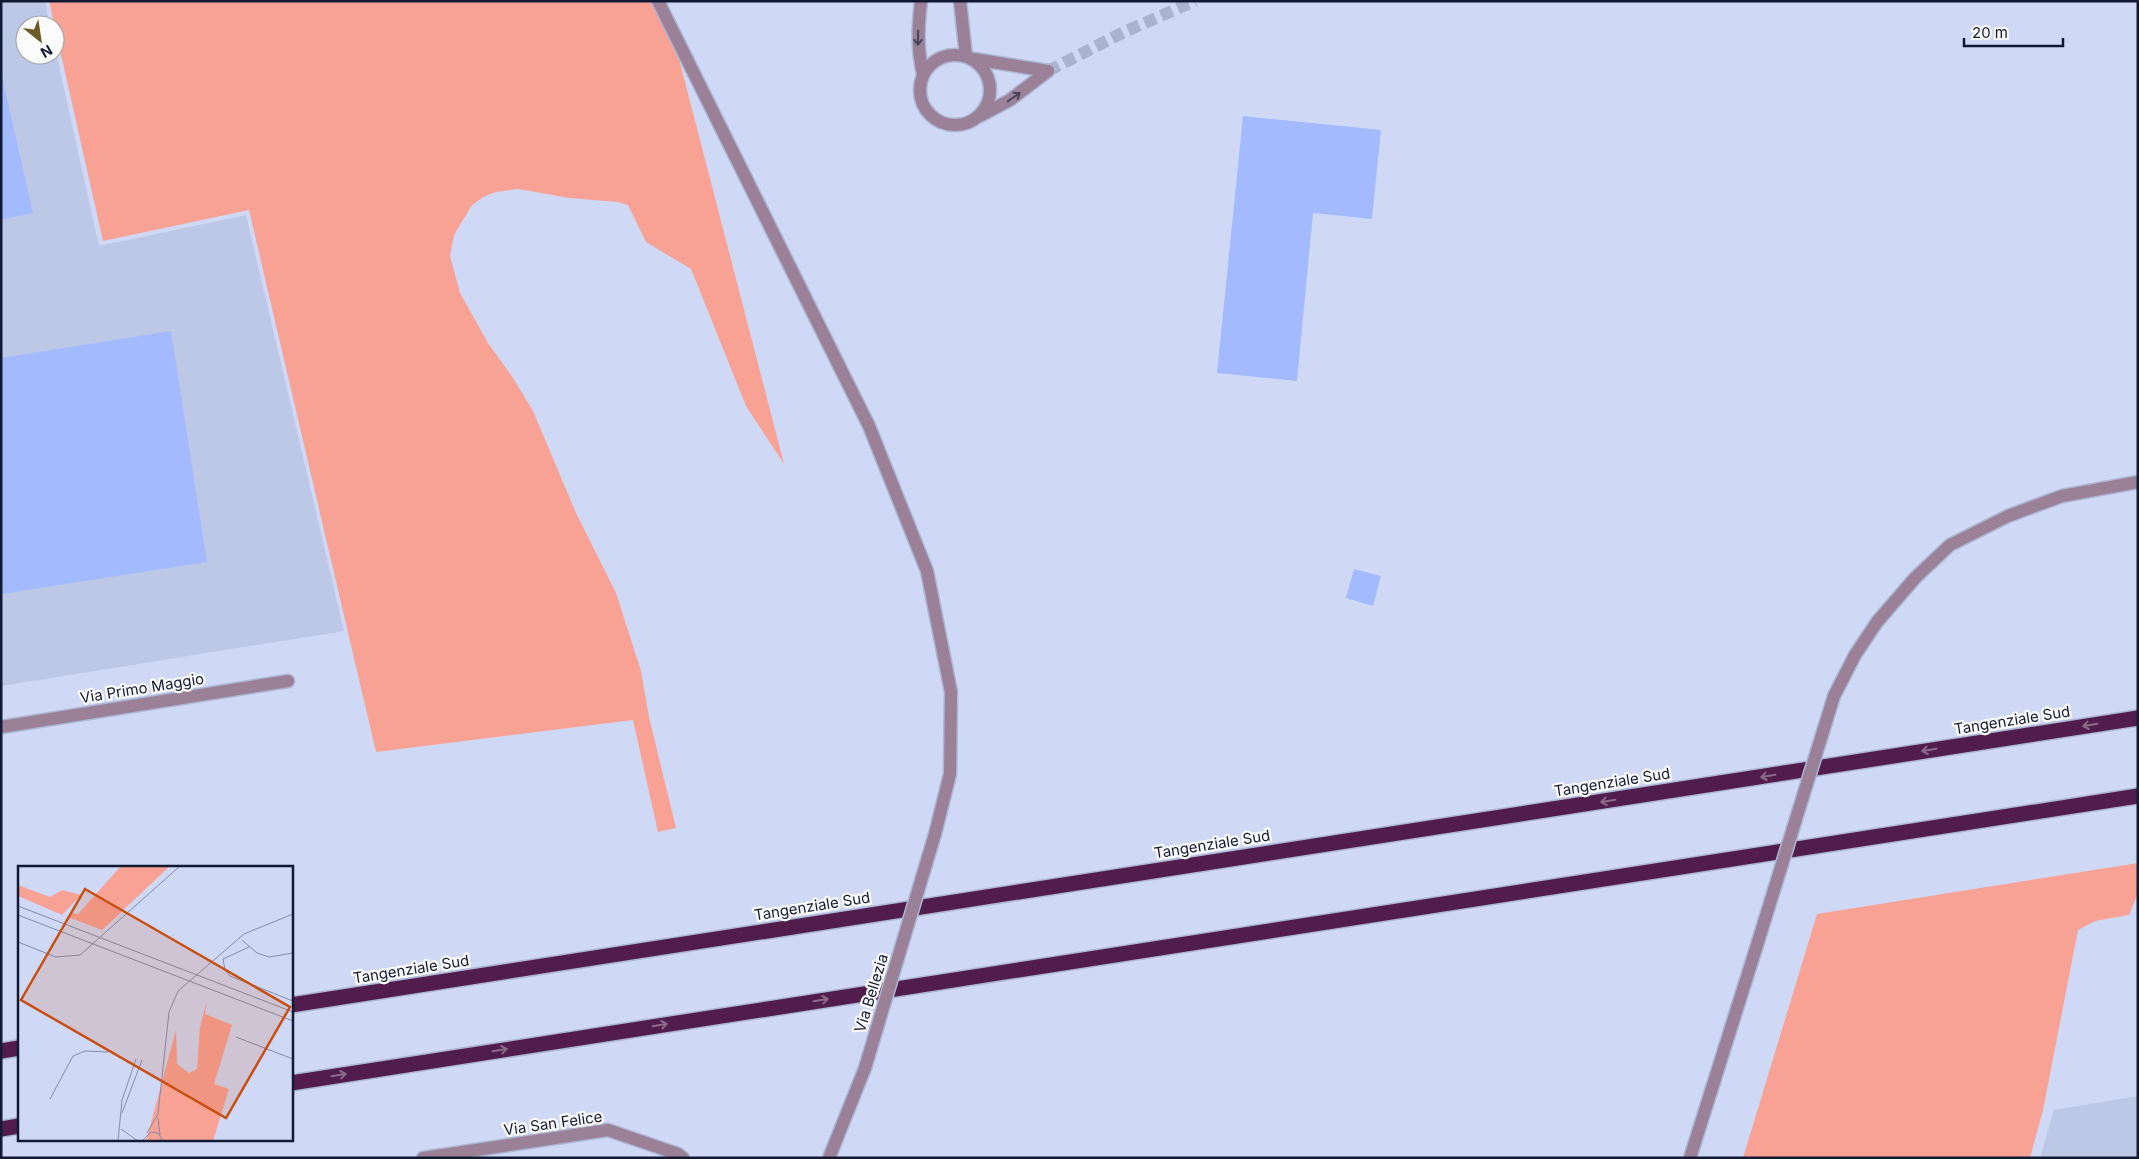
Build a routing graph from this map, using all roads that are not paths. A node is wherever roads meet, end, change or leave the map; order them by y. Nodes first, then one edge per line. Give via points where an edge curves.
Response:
1 (658, 1) edge
2 (921, 1) edge
3 (960, 1) edge
4 (970, 58) junction
5 (923, 74) junction
6 (976, 118) junction
7 (2138, 482) edge
8 (288, 681) dead end
9 (2138, 718) edge
10 (1, 727) edge
11 (2138, 796) edge
12 (292, 1005) edge
13 (18, 1048) edge
14 (1, 1051) edge
15 (292, 1083) edge
16 (18, 1126) edge
17 (1, 1128) edge
18 (423, 1158) edge
19 (684, 1158) edge
20 (829, 1158) edge
21 (1690, 1158) edge

1 - 20 street, Via Bellezia, bridge via 869,426 927,570 951,692 950,774 935,834 865,1068
2 -> 5 street via 918,56
3 - 4 street
4 - 5 street via 951,55 940,58
4 - 6 street via 983,67 991,89 984,110
6 -> 4 street via 1010,100 1048,71
5 - 6 street via 920,97 932,117 954,125 966,124
7 - 21 street, bridge via 2062,496 2008,516 1950,545 1915,578 1877,622 1855,655 1834,696
8 - 10 street, Via Primo Maggio
9 -> 12 highway, Tangenziale Sud
15 -> 11 highway
13 - 14 highway
16 - 17 highway
18 - 19 street, Via San Felice via 608,1130

